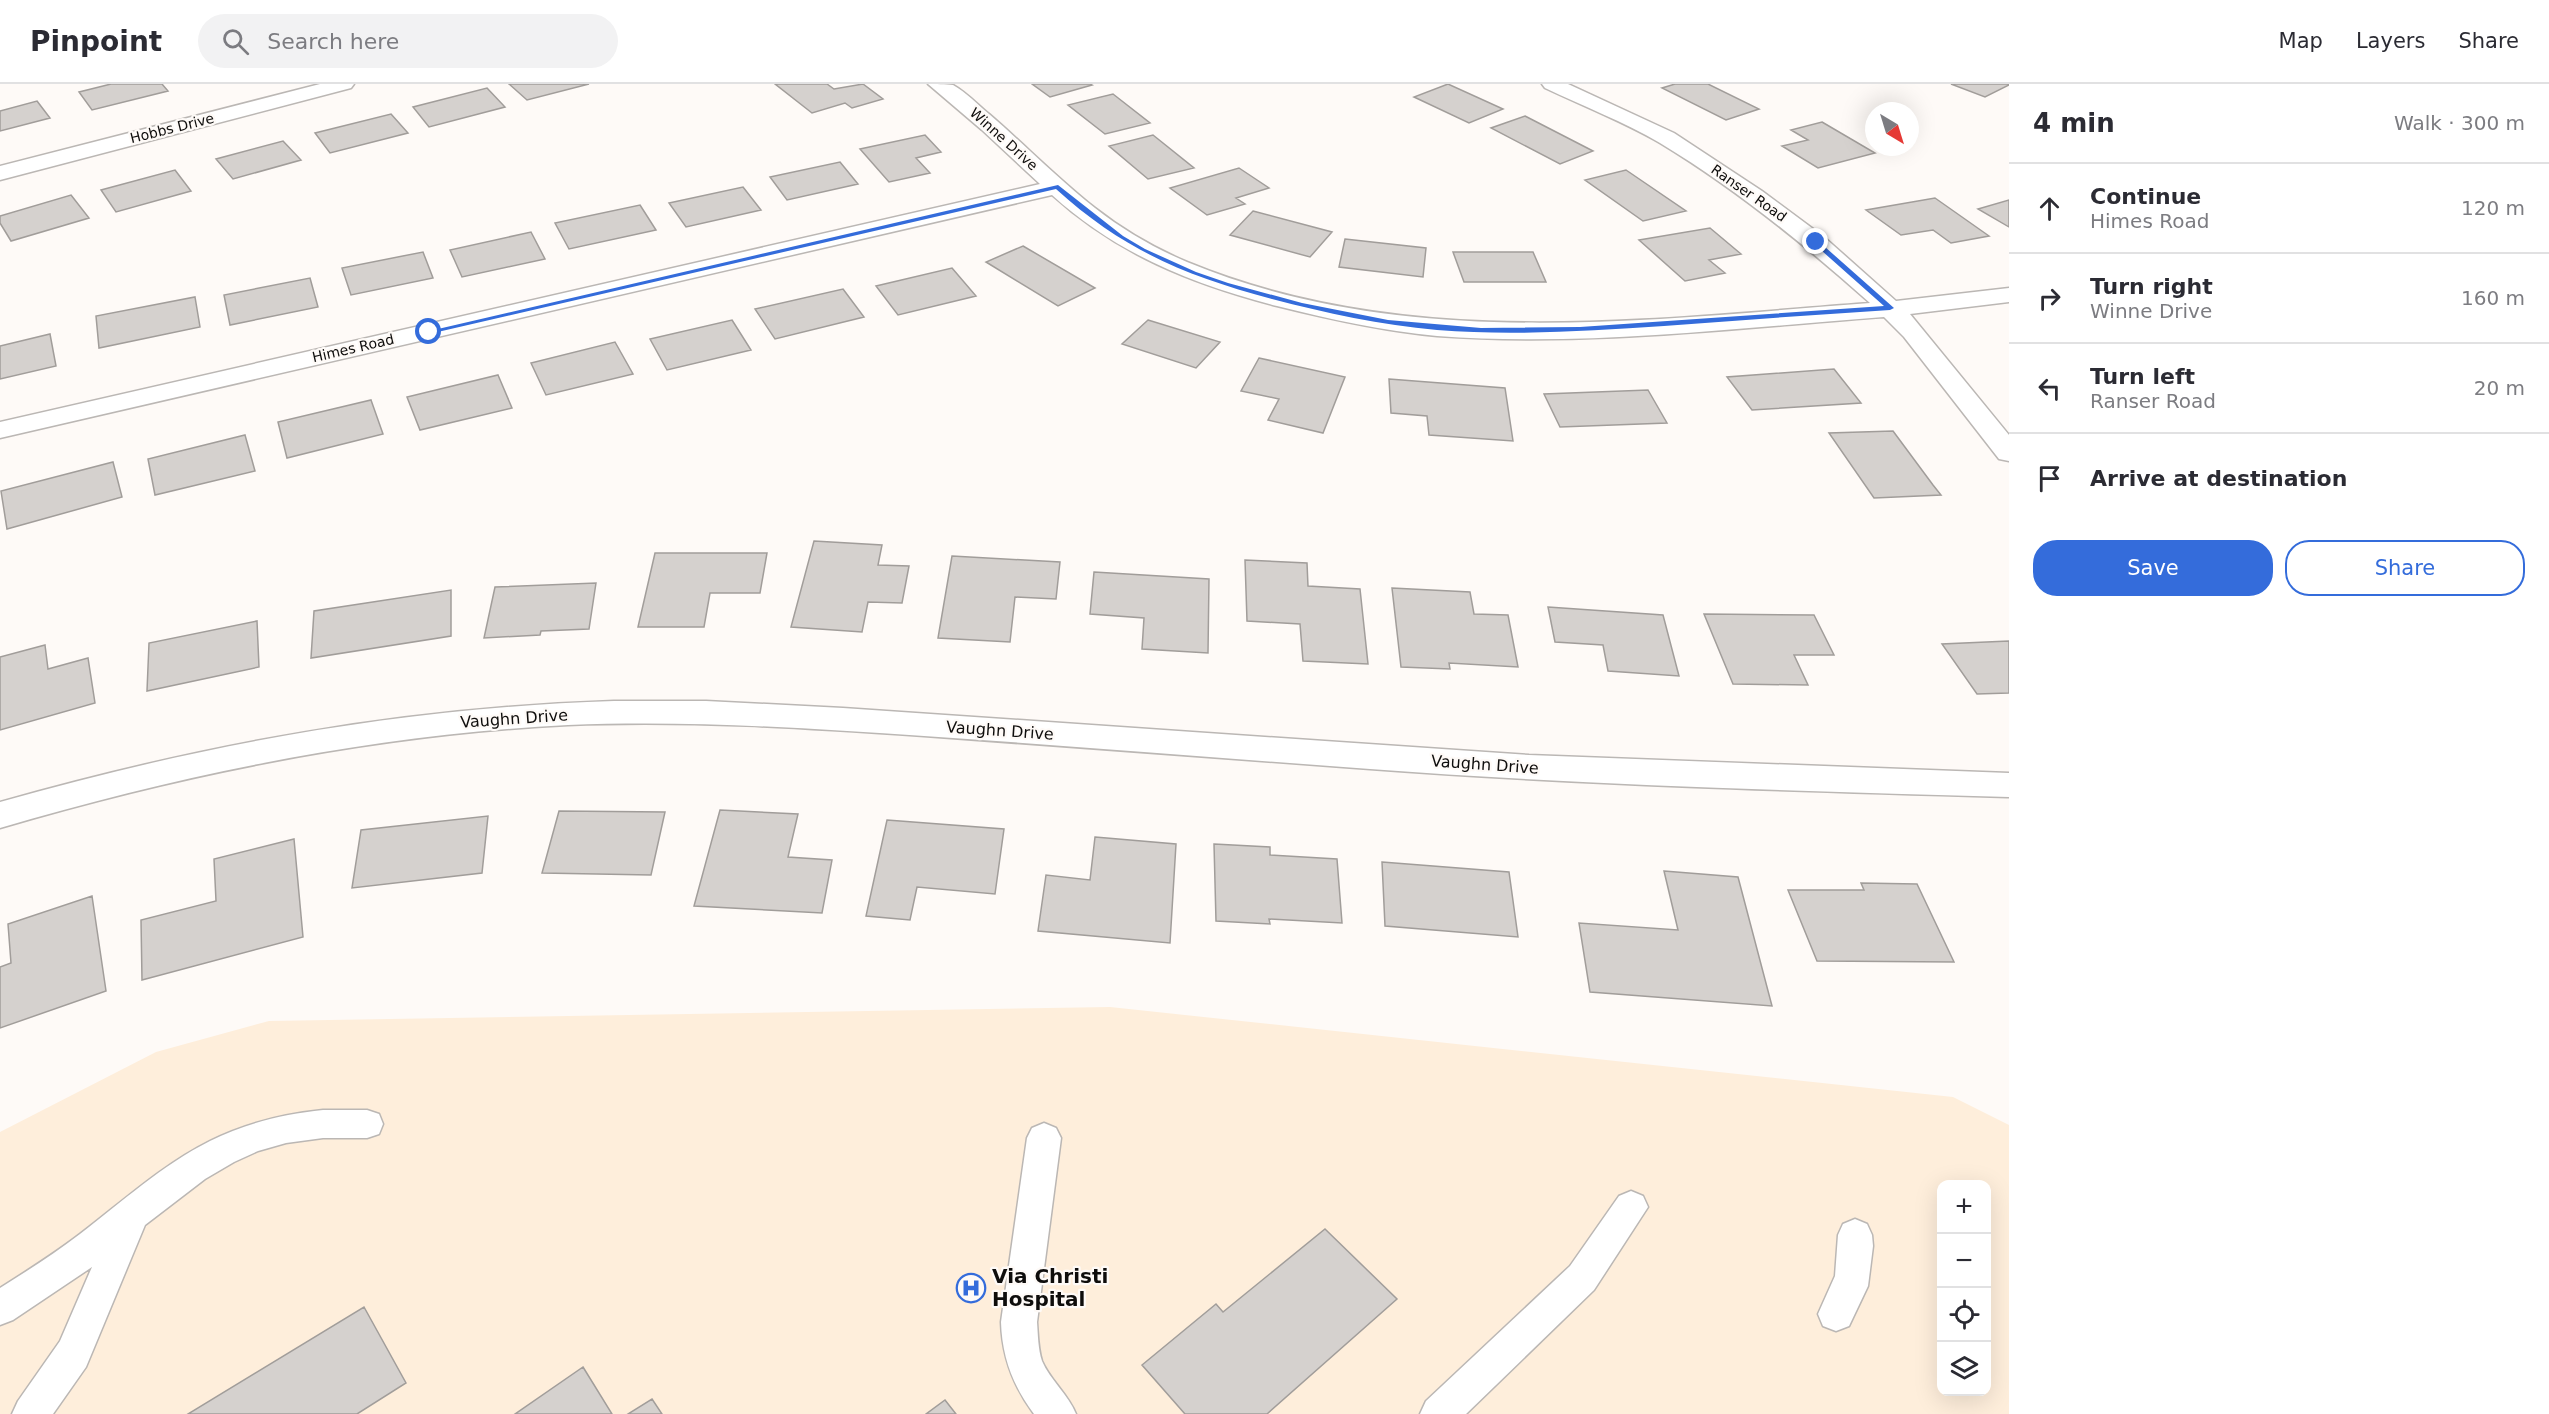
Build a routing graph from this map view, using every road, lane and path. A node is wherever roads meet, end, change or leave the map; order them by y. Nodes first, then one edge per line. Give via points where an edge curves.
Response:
1 (344, 84) edge
2 (938, 84) edge
3 (1552, 84) edge
4 (0, 173) edge
5 (1058, 187) junction
6 (2009, 294) edge
7 (1890, 308) junction
8 (0, 430) edge
9 (2009, 453) edge
10 (2009, 785) edge
11 (0, 815) edge
12 (367, 1124) dead end
13 (1044, 1138) dead end
14 (1631, 1208) dead end
15 (132, 1213) junction
16 (1855, 1235) dead end
17 (0, 1308) edge
18 (1836, 1314) dead end
19 (31, 1414) edge
20 (1057, 1414) edge
21 (1439, 1414) edge

1 - 4 street, Hobbs Drive
2 - 5 street, Winne Drive via 993,127
3 - 7 street, Ranser Road via 1633,121 1693,155 1816,242
5 - 7 street, Winne Drive via 1120,237 1194,273 1257,294 1388,322 1481,330 1580,329
5 - 8 street, Himes Road
6 - 7 street, Winne Drive
7 - 9 street, Ranser Road via 1949,375
10 - 11 street, Vaughn Drive via 1637,774 858,720 645,712 416,726 318,739 140,776
12 - 15 lane via 281,1128 240,1141 200,1162
13 - 20 lane via 1019,1345 1024,1367
14 - 21 lane via 1582,1278
15 - 17 lane via 73,1261
15 - 19 lane via 73,1354
16 - 18 lane via 1852,1286

